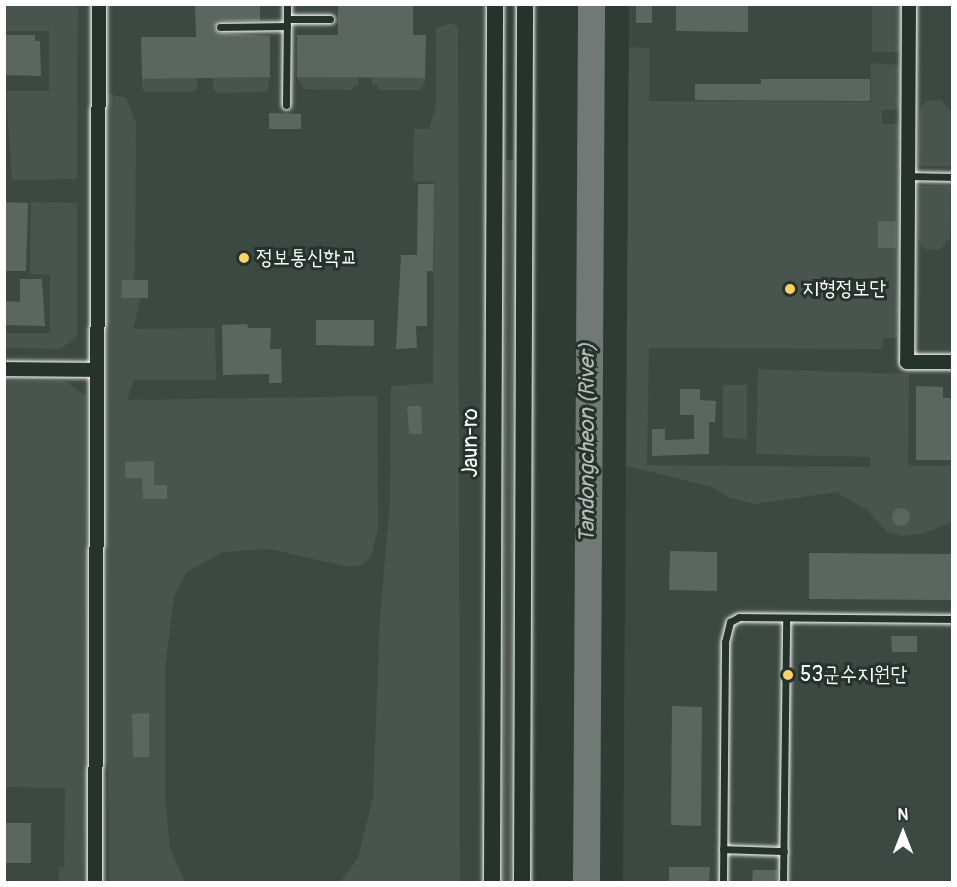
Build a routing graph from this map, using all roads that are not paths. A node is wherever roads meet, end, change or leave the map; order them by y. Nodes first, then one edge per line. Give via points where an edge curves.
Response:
1 (99, 4) edge
2 (287, 4) edge
3 (495, 4) edge
4 (525, 4) edge
5 (909, 4) edge
6 (330, 19) dead end
7 (287, 23) junction
8 (220, 27) dead end
9 (286, 105) dead end
10 (908, 176) junction
11 (952, 177) edge
12 (952, 362) edge
13 (4, 369) edge
14 (96, 370) junction
15 (786, 618) junction
16 (952, 619) edge
17 (723, 849) junction
18 (784, 851) junction
19 (95, 882) edge
20 (492, 882) edge
21 (522, 882) edge
22 (723, 882) edge
23 (783, 882) edge

1 - 14 street
2 - 7 lane
3 - 20 street, Jaun-ro
4 - 21 street
5 - 10 street
6 - 7 lane
7 - 8 lane
7 - 9 lane
10 - 11 lane
10 - 12 street via 907,362
13 - 14 street
14 - 19 street
15 - 16 lane
15 - 17 lane via 739,617 730,621 727,630
15 - 18 lane
17 - 18 lane
17 - 22 lane
18 - 23 lane

